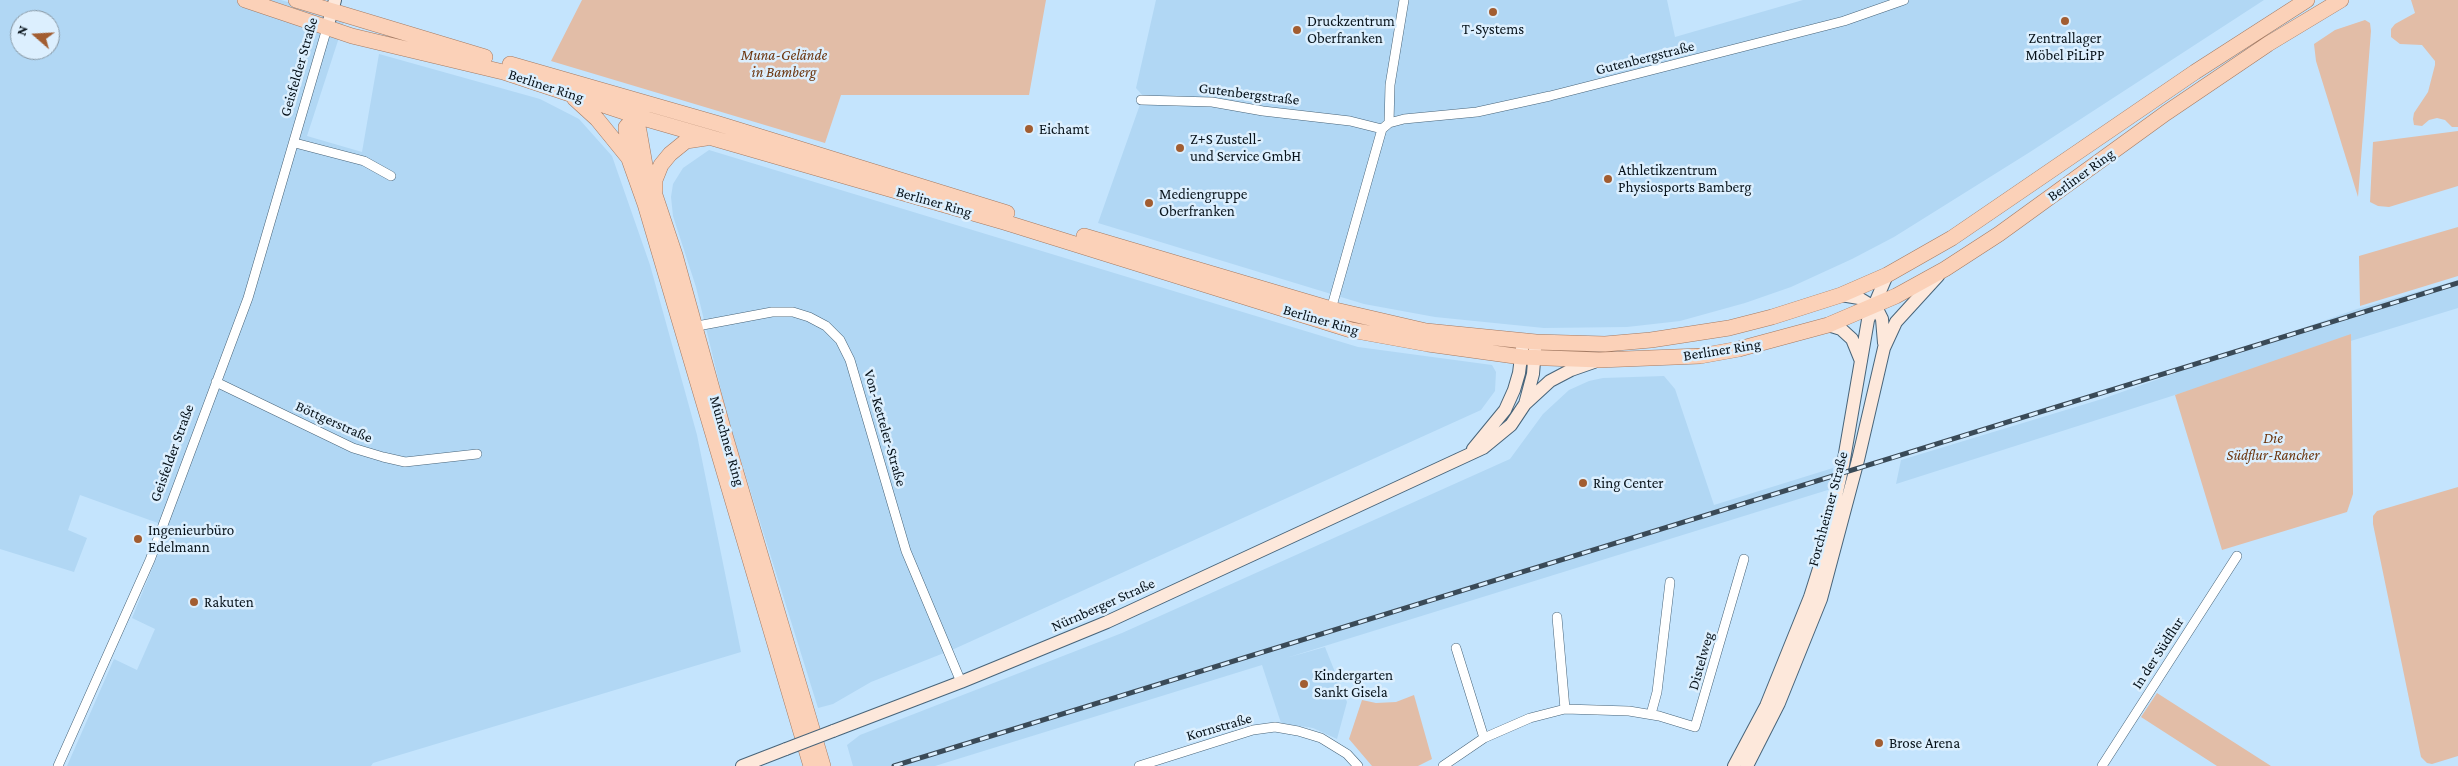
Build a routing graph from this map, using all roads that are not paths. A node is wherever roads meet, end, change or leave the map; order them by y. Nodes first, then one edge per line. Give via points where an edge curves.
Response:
1 (245, 0) edge
2 (296, 0) edge
3 (1404, 0) edge
4 (1904, 0) edge
5 (2307, 0) edge
6 (2341, 0) edge
7 (333, 5) edge
8 (327, 28) junction
9 (562, 90) junction
10 (619, 95) junction
11 (1141, 100) dead end
12 (654, 105) junction
13 (636, 116) junction
14 (1386, 126) junction
15 (712, 138) junction
16 (295, 143) junction
17 (629, 159) junction
18 (391, 176) dead end
19 (655, 195) junction
20 (1946, 269) junction
21 (1887, 275) junction
22 (1841, 295) junction
23 (1873, 306) junction
24 (1329, 316) junction
25 (1828, 325) junction
26 (688, 328) junction
27 (1884, 348) junction
28 (1529, 349) junction
29 (1599, 360) junction
30 (1862, 364) junction
31 (216, 382) junction
32 (1525, 404) junction
33 (478, 454) dead end
34 (1469, 454) junction
35 (2237, 556) dead end
36 (1744, 558) dead end
37 (1670, 582) dead end
38 (1557, 617) dead end
39 (1456, 648) dead end
40 (962, 682) junction
41 (1566, 710) junction
42 (1652, 714) junction
43 (1484, 738) junction
44 (58, 766) edge
45 (742, 766) edge
46 (810, 766) edge
47 (823, 766) edge
48 (1139, 766) edge
49 (1358, 766) edge
50 (1442, 766) edge
51 (1734, 766) edge
52 (1747, 766) edge
53 (2102, 766) edge

1 - 8 main road, Berliner Ring
2 - 7 main road, Berliner Ring
3 - 14 street
4 - 14 street, Gutenbergstraße via 1844,21 1550,96 1476,112 1404,119
5 - 21 main road, Berliner Ring via 2195,72 1952,238
6 - 20 main road, Berliner Ring via 2268,44 2166,113
7 - 8 street, Geisfelder Straße
7 - 10 main road, Berliner Ring via 478,56
8 - 9 main road, Berliner Ring
8 - 16 street, Geisfelder Straße
9 - 13 main road, Berliner Ring
9 - 17 main road via 597,118
10 - 12 main road, Berliner Ring
10 - 13 main road
11 - 14 street, Gutenbergstraße via 1212,102
12 - 13 main road
12 - 24 main road, Berliner Ring
13 - 15 main road, Berliner Ring
13 - 17 main road via 628,124 626,132
13 - 19 main road, Münchner Ring
14 - 24 street
15 - 19 main road via 686,141 670,154 661,165
15 - 24 main road, Berliner Ring
16 - 18 street via 364,161
16 - 31 street, Geisfelder Straße via 250,290
17 - 26 main road, Münchner Ring
19 - 26 main road, Münchner Ring
20 - 23 main road, Berliner Ring
20 - 27 street, Forchheimer Straße via 1896,322
21 - 22 main road, Berliner Ring
21 - 23 street, Forchheimer Straße
22 - 23 street via 1859,298
22 - 28 main road, Berliner Ring via 1772,318 1695,334
23 - 25 main road, Berliner Ring
23 - 27 street via 1882,319
23 - 30 street, Forchheimer Straße
24 - 28 main road, Berliner Ring
25 - 29 main road, Berliner Ring via 1781,339 1700,356
25 - 30 street via 1841,329 1852,338
26 - 40 street, Von-Ketteler-Straße via 772,312 793,312 826,326 840,340 850,360 906,551
26 - 46 main road, Münchner Ring
26 - 47 main road, Münchner Ring via 724,432
27 - 52 street, Forchheimer Straße via 1821,599 1782,694
28 - 29 main road, Berliner Ring
28 - 32 street, Nürnberger Straße
28 - 34 street, Nürnberger Straße via 1505,410
29 - 32 street via 1550,381
30 - 51 street, Forchheimer Straße via 1832,516 1810,596 1766,706
31 - 33 street, Böttgerstraße via 353,448 383,457 405,462
31 - 44 street, Geisfelder Straße via 150,560
32 - 34 street, Nürnberger Straße via 1511,425 1497,438
34 - 40 street, Nürnberger Straße via 1107,622
35 - 53 street, In der Südflur
36 - 42 street, Distelweg via 1695,726
37 - 42 street
38 - 41 street
39 - 43 street
40 - 45 street, Nürnberger Straße, bridge
41 - 42 street, Distelweg via 1608,709
41 - 43 street, Distelweg via 1530,718
43 - 50 street, Distelweg
48 - 49 street, Kornstraße via 1253,730 1275,727 1321,738 1347,754

